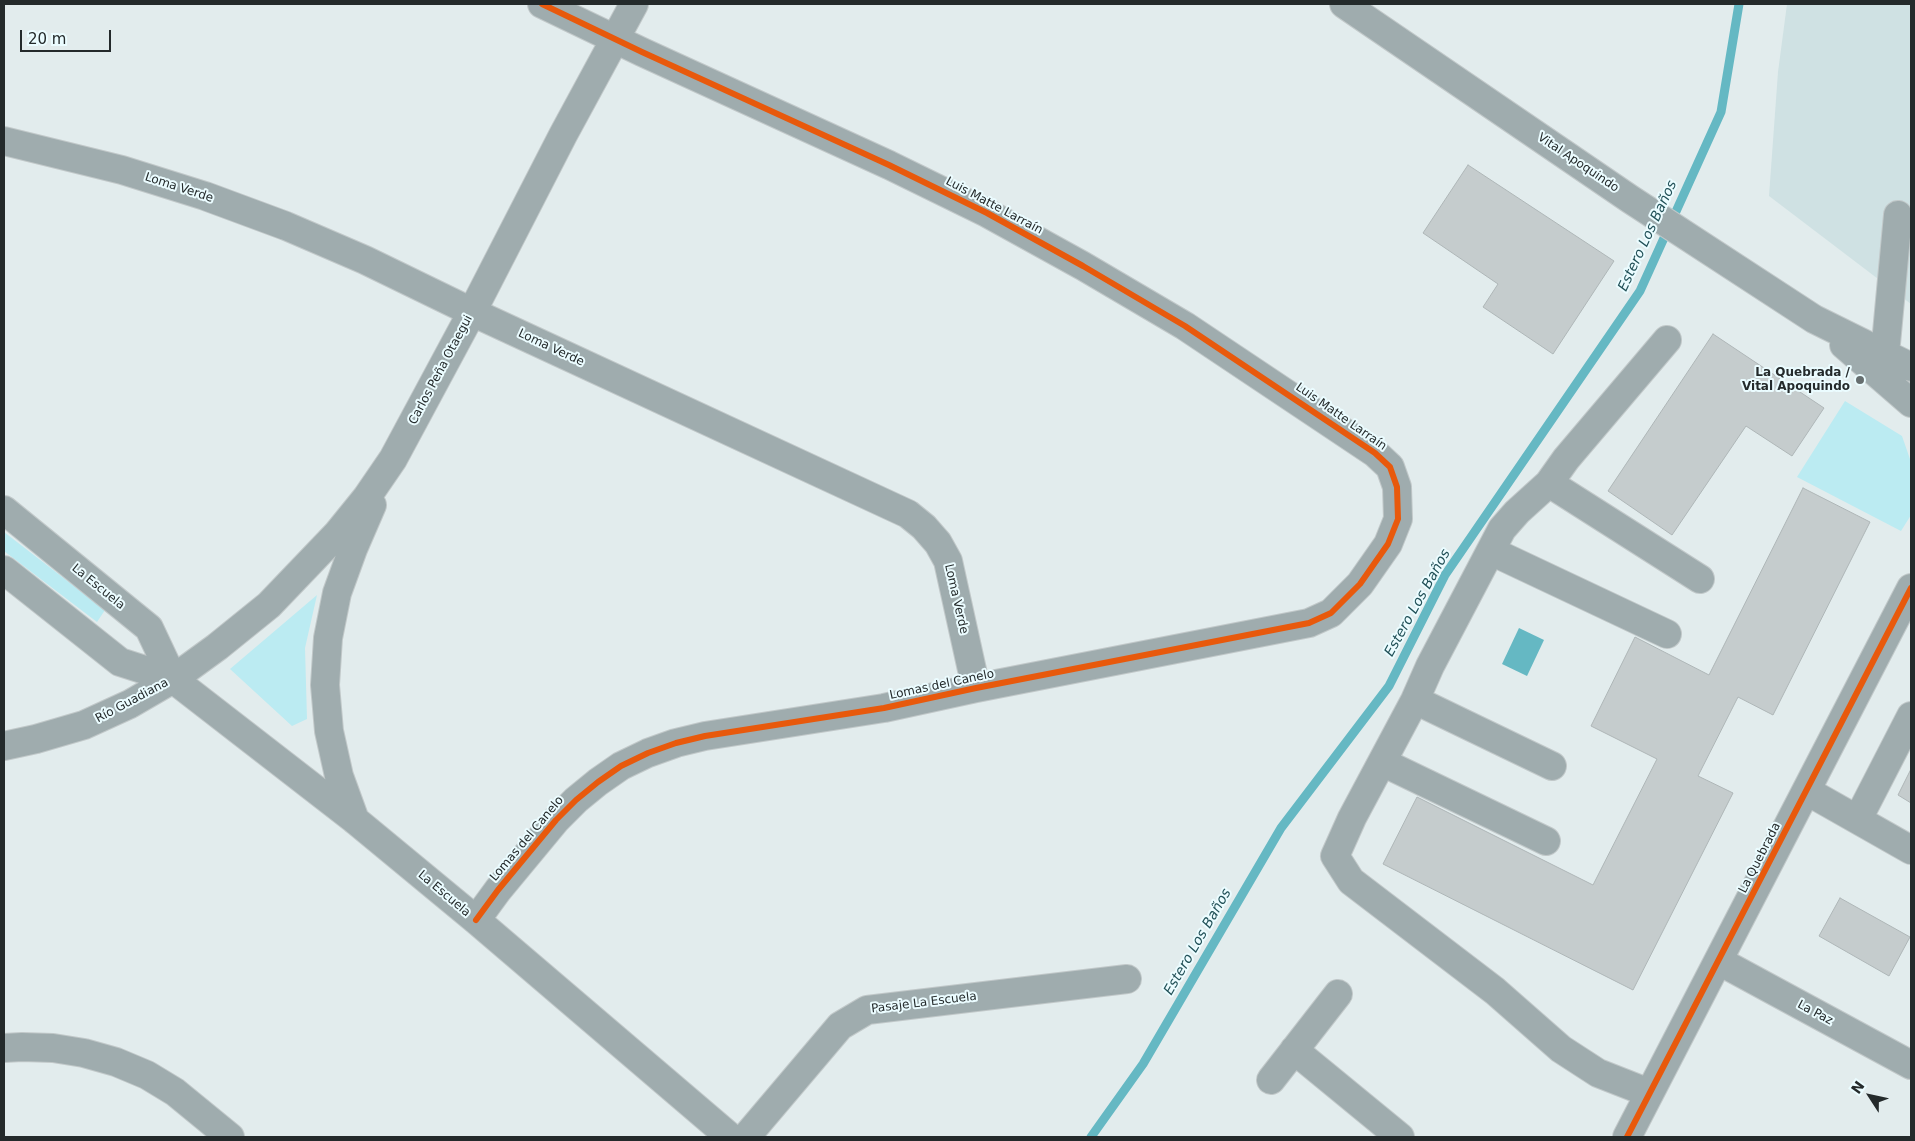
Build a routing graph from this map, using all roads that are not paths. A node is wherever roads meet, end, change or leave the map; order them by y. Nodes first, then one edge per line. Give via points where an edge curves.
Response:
1 (542, 4) edge
2 (634, 4) edge
3 (1344, 4) edge
4 (614, 38) junction
5 (4, 141) edge
6 (1898, 215) dead end
7 (472, 312) junction
8 (1814, 319) junction
9 (1667, 340) dead end
10 (1885, 354) junction
11 (1911, 367) edge
12 (1911, 403) edge
13 (392, 459) junction
14 (1549, 484) junction
15 (1397, 487) joint
16 (4, 510) edge
17 (1491, 551) junction
18 (4, 570) edge
19 (1700, 579) dead end
20 (1911, 588) edge
21 (1667, 634) dead end
22 (173, 679) junction
23 (976, 688) junction
24 (1415, 700) junction
25 (1911, 716) edge
26 (4, 746) edge
27 (1382, 762) junction
28 (1552, 766) dead end
29 (1807, 791) junction
30 (1858, 819) junction
31 (355, 820) junction
32 (1546, 841) dead end
33 (1911, 850) edge
34 (476, 920) junction
35 (1719, 961) junction
36 (1127, 979) dead end
37 (1338, 994) dead end
38 (4, 1048) edge
39 (1294, 1050) junction
40 (1911, 1065) edge
41 (1271, 1080) dead end
42 (1649, 1093) junction
43 (230, 1137) edge
44 (730, 1137) edge
45 (746, 1137) edge
46 (1400, 1137) edge
47 (1627, 1137) edge

1 - 4 street, Luis Matte Larraín
2 - 4 street, Carlos Peña Otaegui
3 - 8 street, Vital Apoquindo via 1630,199
4 - 7 street, Carlos Peña Otaegui
4 - 15 street, Luis Matte Larraín via 889,165 1083,266 1185,326 1375,453 1390,467
5 - 7 street, Loma Verde via 122,170 205,196 365,260
6 - 10 street
7 - 13 street, Carlos Peña Otaegui
7 - 23 street, Loma Verde via 908,514 938,543 948,561
8 - 10 street, Vital Apoquindo
8 - 12 street, Vital Apoquindo
9 - 14 street via 1566,458
10 - 11 street, Vital Apoquindo
13 - 22 street, Carlos Peña Otaegui via 349,520 304,570 269,605
13 - 31 street via 340,584 328,638 325,685 328,731 339,776
14 - 17 street via 1516,512 1502,529
14 - 19 street
15 - 23 street, Lomas del Canelo via 1398,519 1388,544 1360,584 1331,613 1309,624
16 - 22 street, La Escuela via 149,628
17 - 21 street
17 - 24 street
18 - 22 street, La Escuela via 120,662
20 - 29 street, La Quebrada
22 - 26 street, Río Guadiana via 84,725
22 - 31 street, La Escuela
23 - 34 street, Lomas del Canelo via 884,708 705,736 648,753 621,766 576,800 556,820
24 - 27 street
24 - 28 street
25 - 30 street
27 - 32 street
27 - 42 street via 1335,856 1351,881 1495,991 1561,1049 1598,1073
29 - 30 street
29 - 35 street, La Quebrada
30 - 33 street
31 - 34 street, La Escuela
34 - 44 street, La Escuela
35 - 40 street, La Paz
35 - 42 street, La Quebrada
36 - 45 street, Pasaje La Escuela via 867,1010 840,1026
37 - 39 street
38 - 43 street via 53,1048 116,1062 175,1092
39 - 41 street
39 - 46 street
42 - 47 street, La Quebrada

